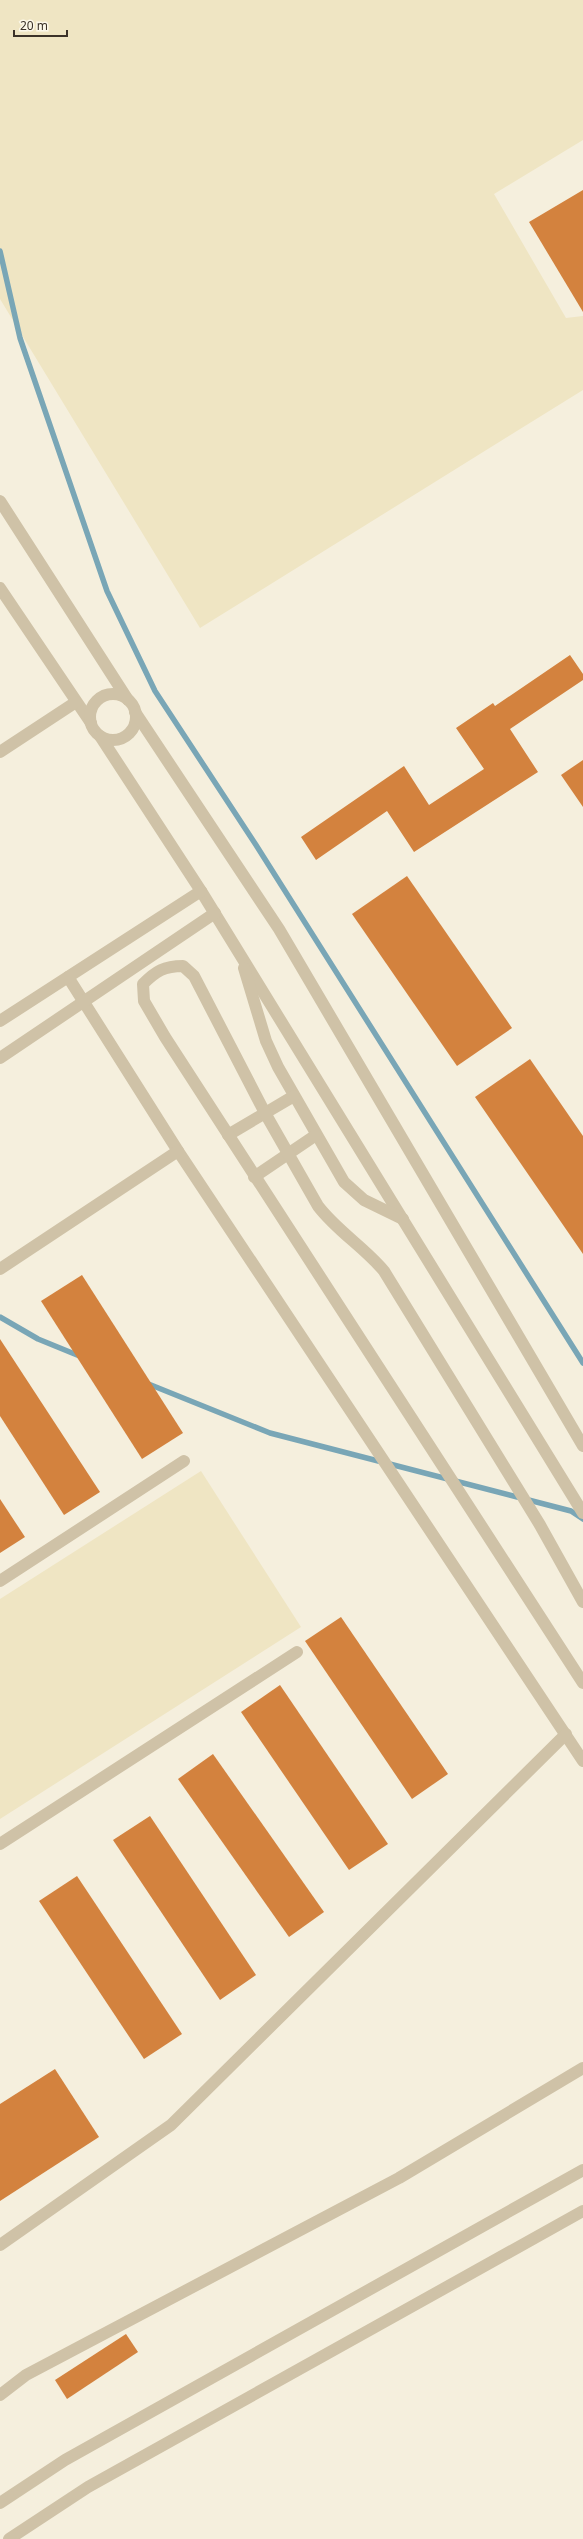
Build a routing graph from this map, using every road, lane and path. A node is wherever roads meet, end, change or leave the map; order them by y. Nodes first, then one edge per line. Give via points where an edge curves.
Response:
1 (0, 501) edge
2 (0, 588) edge
3 (128, 700) junction
4 (76, 702) junction
5 (135, 712) junction
6 (91, 723) junction
7 (100, 736) junction
8 (0, 752) edge
9 (201, 891) junction
10 (215, 913) junction
11 (239, 952) junction
12 (68, 977) junction
13 (84, 1002) junction
14 (0, 1021) edge
15 (0, 1058) edge
16 (294, 1096) junction
17 (265, 1113) junction
18 (228, 1135) junction
19 (316, 1135) junction
20 (178, 1151) junction
21 (288, 1154) junction
22 (254, 1177) junction
23 (402, 1219) junction
24 (0, 1269) edge
25 (583, 1446) edge
26 (184, 1461) dead end
27 (583, 1513) edge
28 (0, 1581) edge
29 (583, 1602) edge
30 (297, 1652) dead end
31 (583, 1684) edge
32 (566, 1734) junction
33 (583, 1761) edge
34 (0, 1844) edge
35 (583, 2068) edge
36 (583, 2170) edge
37 (583, 2211) edge
38 (0, 2245) edge
39 (0, 2395) edge
40 (0, 2504) edge
41 (9, 2539) edge

1 - 3 street
2 - 4 street
3 - 5 street
3 - 6 street via 115,694 101,698 92,709
4 - 6 street
4 - 8 street
5 - 7 street via 136,721 128,734 114,740
5 - 25 street via 278,929
6 - 7 street
7 - 9 street
9 - 10 street
9 - 12 street
10 - 11 street
10 - 13 street
11 - 16 street via 266,1041
11 - 23 street
12 - 13 street
12 - 14 street
13 - 15 street
13 - 20 street
16 - 17 street
16 - 19 street
17 - 18 street
17 - 18 street via 194,976 183,966 167,966 154,973 144,984 144,1000
17 - 21 street
18 - 22 street
19 - 21 street
19 - 23 street via 344,1182 364,1200
20 - 24 street
20 - 32 street
21 - 22 street
21 - 29 street via 327,1218 369,1253 384,1270 540,1525
22 - 31 street
23 - 27 street
26 - 28 street
30 - 34 street
32 - 33 street
32 - 38 street via 171,2125
35 - 39 street via 441,2154 26,2375
36 - 40 street via 65,2460
37 - 41 street via 88,2487

